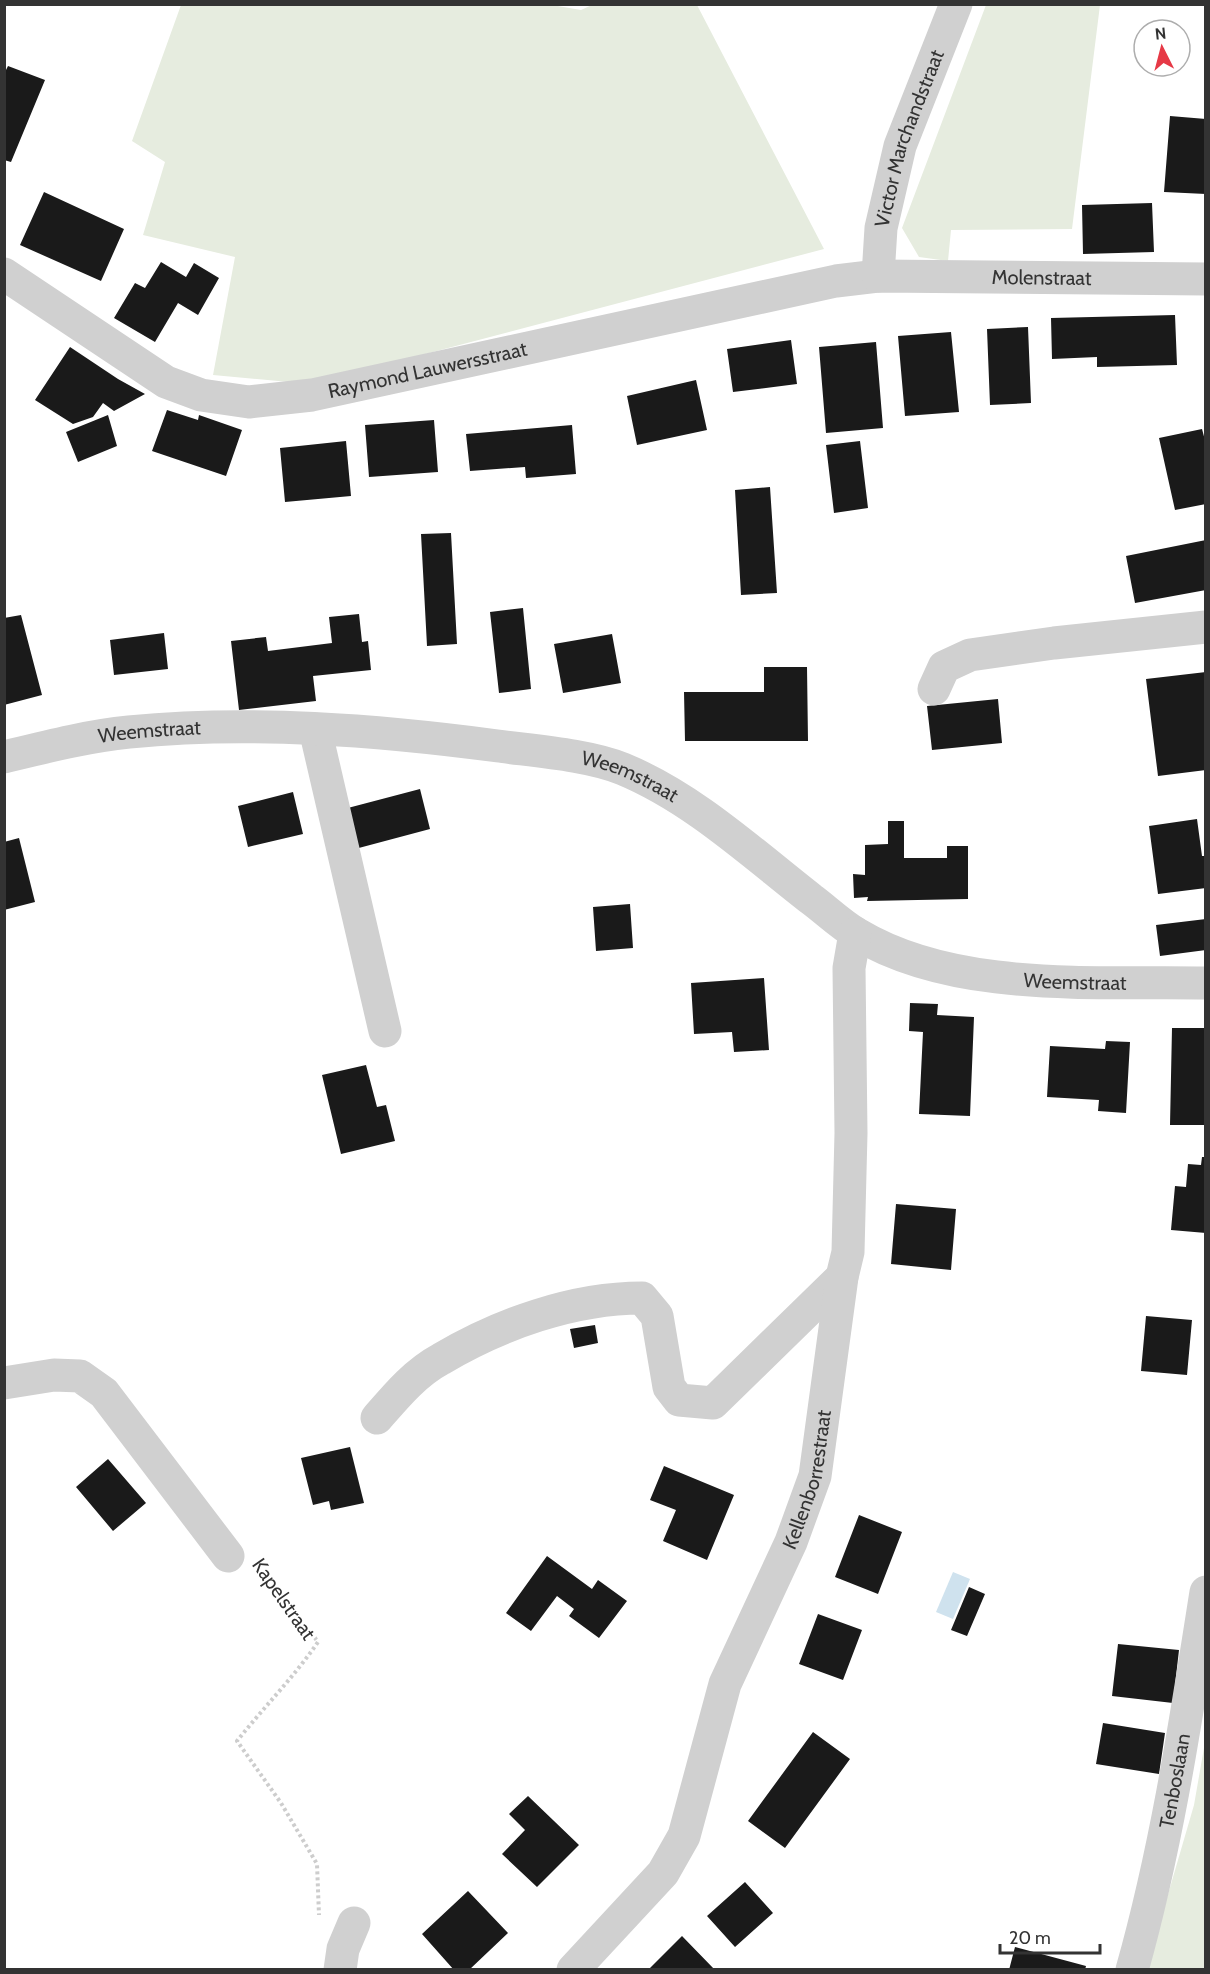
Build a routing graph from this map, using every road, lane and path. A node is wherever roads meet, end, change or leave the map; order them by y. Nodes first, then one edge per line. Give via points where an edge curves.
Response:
1 (956, 4) edge
2 (4, 274) edge
3 (878, 276) junction
4 (1206, 279) edge
5 (1206, 627) edge
6 (934, 689) dead end
7 (315, 729) junction
8 (4, 757) edge
9 (855, 933) junction
10 (1206, 983) edge
11 (385, 1031) dead end
12 (842, 1276) junction
13 (4, 1383) edge
14 (376, 1418) dead end
15 (244, 1559) joint
16 (1206, 1592) edge
17 (320, 1922) dead end
18 (354, 1923) dead end
19 (340, 1970) edge
20 (573, 1970) edge
21 (1132, 1970) edge

1 - 3 street, Victor Marchandstraat via 900,146 881,228
2 - 3 street, Raymond Lauwersstraat via 165,382 201,395 249,402 312,395 836,281
3 - 4 street, Molenstraat
5 - 6 street via 970,655 944,667
7 - 8 street, Weemstraat via 225,727 128,732
7 - 9 street, Weemstraat via 436,738 557,754 620,768 666,790
7 - 11 street
9 - 10 street, Weemstraat via 905,958 965,972 1042,980
9 - 12 street, Kellenborrestraat via 849,968 848,1252
12 - 14 street via 712,1403 679,1401 669,1387 657,1316 642,1298 615,1298 560,1308 440,1359 408,1383
12 - 20 street, Kellenborrestraat via 815,1476 791,1542 725,1684 684,1836 663,1873
13 - 15 street, Kapelstraat via 54,1375 80,1376 104,1392
15 - 17 path, Kapelstraat via 318,1642 237,1741 317,1864
16 - 21 street, Tenboslaan via 1179,1766
18 - 19 street via 343,1949

